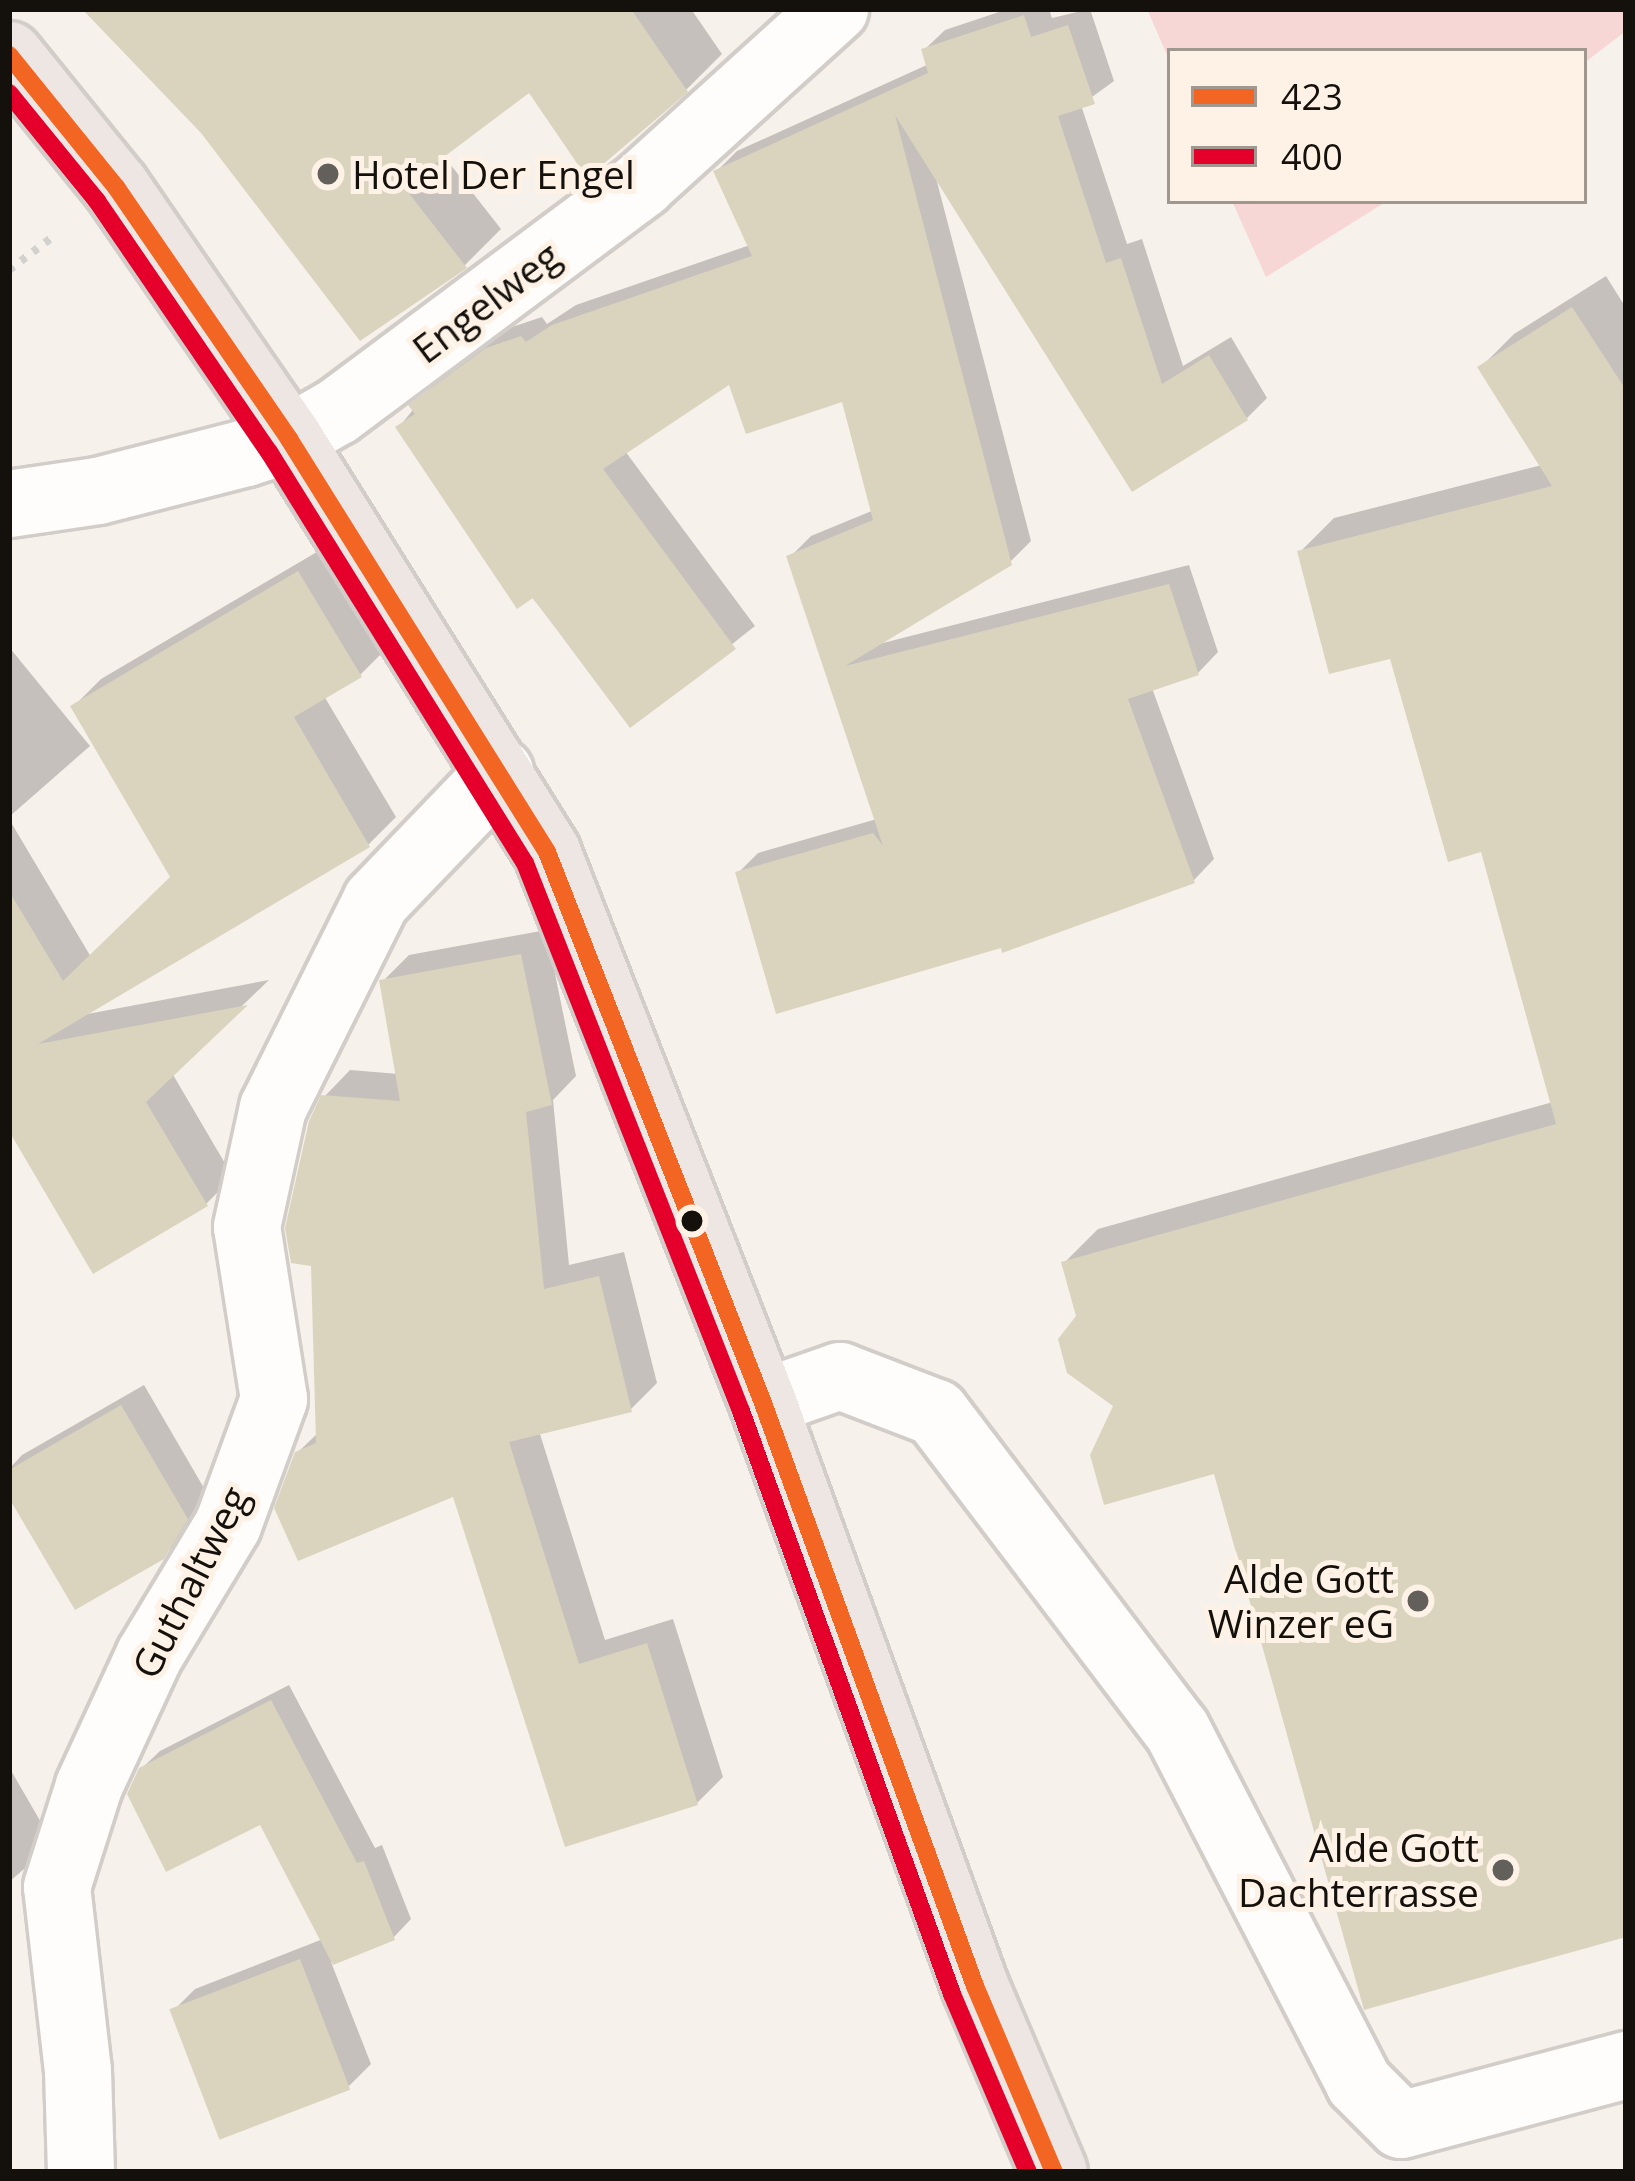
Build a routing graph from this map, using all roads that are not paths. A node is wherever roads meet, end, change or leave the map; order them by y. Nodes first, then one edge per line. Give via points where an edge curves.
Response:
1 (835, 9) edge
2 (9, 55) edge
3 (289, 439) junction
4 (9, 504) edge
5 (500, 772) junction
6 (763, 1403) junction
7 (1626, 2065) edge
8 (81, 2172) edge
9 (1054, 2172) edge

1 - 3 street, Engelweg via 642,184
2 - 3 main road via 116,187
3 - 4 street, Engelweg via 98,491
3 - 5 main road
5 - 6 main road via 548,852
5 - 8 street, Guthaltweg via 376,901 273,1108 247,1227 274,1399 228,1525 149,1656 89,1786 57,1887
6 - 7 street via 840,1376 936,1413 1177,1730 1358,2084 1402,2125
6 - 9 main road via 975,1986

